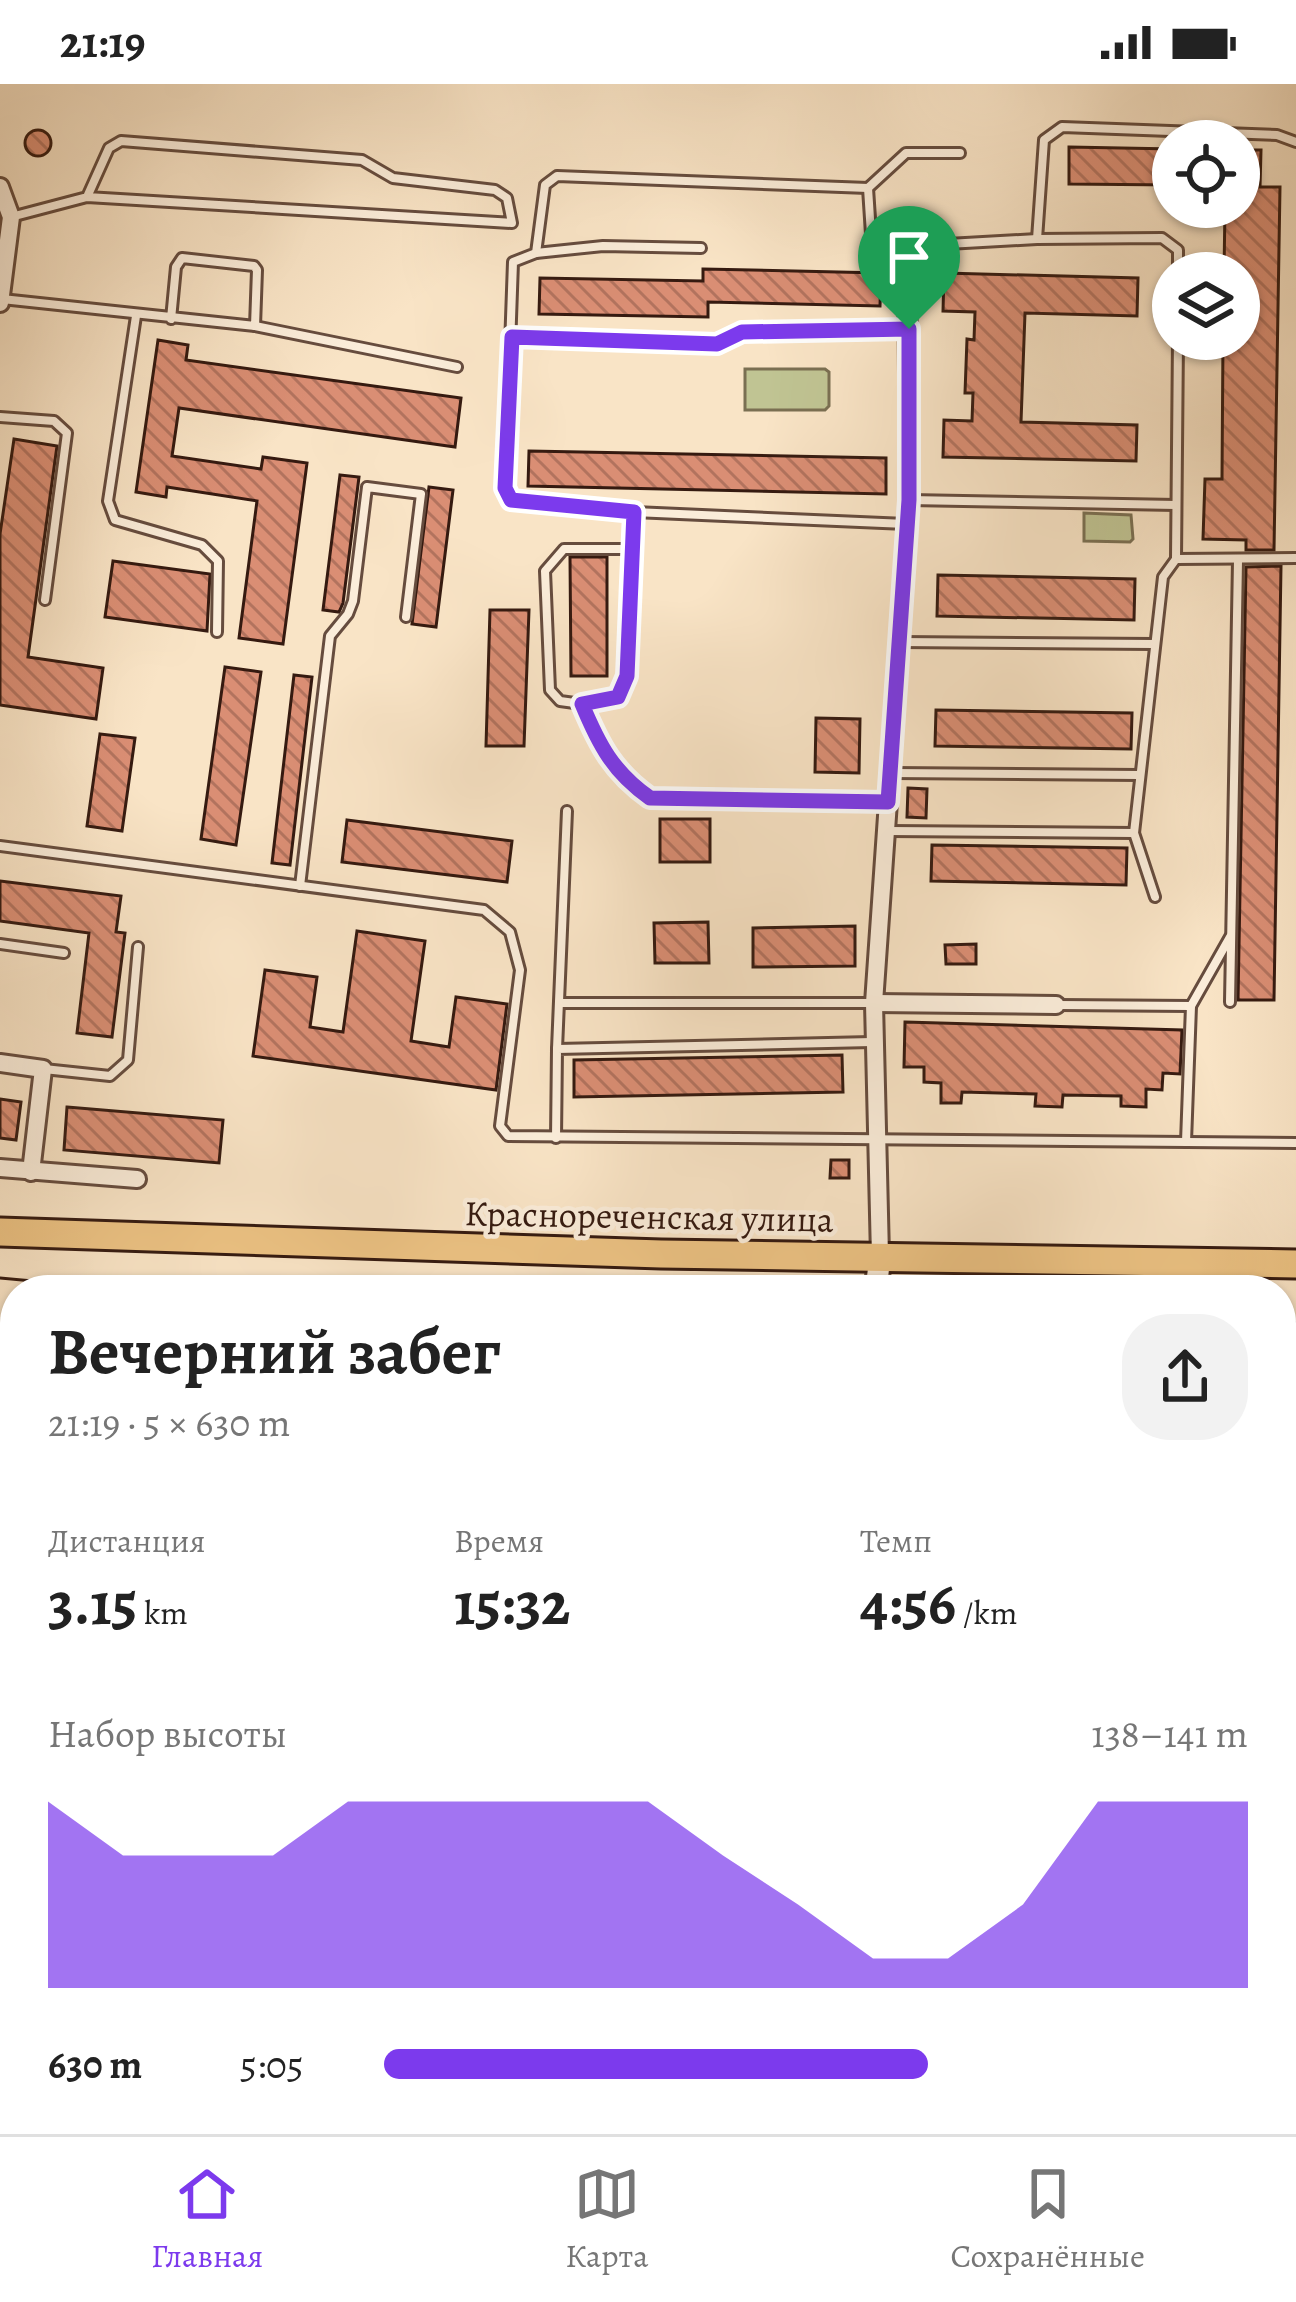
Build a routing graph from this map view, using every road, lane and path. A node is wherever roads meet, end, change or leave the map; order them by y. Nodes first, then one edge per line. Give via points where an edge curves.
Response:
1 (1296, 142) edge
2 (960, 153) dead end
3 (0, 187) edge
4 (868, 188) junction
5 (87, 197) junction
6 (10, 217) junction
7 (1037, 239) junction
8 (908, 247) junction
9 (701, 248) dead end
10 (1178, 252) edge
11 (536, 253) junction
12 (0, 301) edge
13 (136, 316) junction
14 (171, 319) junction
15 (255, 326) junction
16 (909, 329) junction
17 (512, 337) junction
18 (1178, 360) edge
19 (457, 367) dead end
20 (0, 417) edge
21 (909, 500) junction
22 (1177, 505) junction
23 (634, 512) junction
24 (907, 524) junction
25 (631, 549) junction
26 (1296, 558) edge
27 (1176, 559) junction
28 (1238, 561) junction
29 (45, 600) dead end
30 (406, 617) dead end
31 (218, 632) dead end
32 (899, 642) junction
33 (1154, 644) junction
34 (582, 704) junction
35 (892, 773) junction
36 (1139, 775) junction
37 (888, 802) junction
38 (567, 811) dead end
39 (886, 831) junction
40 (1134, 833) junction
41 (0, 845) edge
42 (300, 886) junction
43 (1155, 897) dead end
44 (1231, 934) junction
45 (0, 944) edge
46 (138, 947) dead end
47 (64, 953) dead end
48 (1230, 1002) dead end
49 (559, 1003) junction
50 (874, 1003) junction
51 (1056, 1005) joint
52 (1191, 1006) junction
53 (873, 1042) junction
54 (557, 1049) junction
55 (0, 1063) edge
56 (43, 1069) junction
57 (874, 1136) junction
58 (556, 1138) junction
59 (1186, 1142) junction
60 (1296, 1143) edge
61 (0, 1168) edge
62 (31, 1172) junction
63 (137, 1179) dead end
64 (0, 1232) edge
65 (880, 1256) junction
66 (1296, 1264) edge
67 (878, 1275) edge

1 - 7 lane via 1062,127 1043,140
2 - 4 lane via 907,153
3 - 6 street
4 - 8 lane via 877,248
4 - 11 lane via 557,176 545,184
5 - 5 lane via 109,148 121,141 362,160 393,178 494,190 507,198 512,223
5 - 6 lane
6 - 12 street
7 - 8 lane
7 - 10 lane via 1162,238
8 - 16 street
9 - 11 lane
11 - 17 lane via 513,262
12 - 13 lane
13 - 14 lane
13 - 31 lane via 108,502 115,520 202,544 218,561
14 - 15 lane
14 - 15 lane via 182,258 254,266
15 - 19 lane
16 - 17 lane via 742,332 717,344
16 - 21 street
17 - 23 lane via 505,488 511,500
18 - 22 lane
20 - 29 lane via 54,421 67,434
21 - 22 lane
21 - 24 street
22 - 27 lane
23 - 24 lane
23 - 25 lane
24 - 32 street
25 - 34 lane via 623,688 618,697
25 - 34 lane via 564,549 545,571 550,690
26 - 28 lane
27 - 28 lane
27 - 33 lane via 1163,577
28 - 44 lane
30 - 42 lane via 421,494 367,487 352,601 330,636
32 - 33 lane
32 - 35 street
33 - 36 lane
34 - 37 lane via 603,754 650,798
35 - 36 lane
35 - 37 street
36 - 40 lane
37 - 39 street
38 - 49 lane
39 - 40 lane
39 - 50 street
40 - 43 lane
41 - 42 lane
42 - 58 lane via 484,910 510,932 520,970 500,1126 508,1136
44 - 48 lane
44 - 52 lane
45 - 47 lane
46 - 56 lane via 128,1060 110,1076
49 - 50 lane
49 - 54 lane
50 - 51 street
50 - 53 street
51 - 52 lane
52 - 59 lane
53 - 54 lane
53 - 57 street
54 - 58 lane
55 - 56 street
56 - 62 street
57 - 58 lane
57 - 59 lane
57 - 65 street
59 - 60 lane
61 - 62 street
62 - 63 street
64 - 65 main road, Краснореченская улица
65 - 66 main road, Краснореченская улица
65 - 67 street

